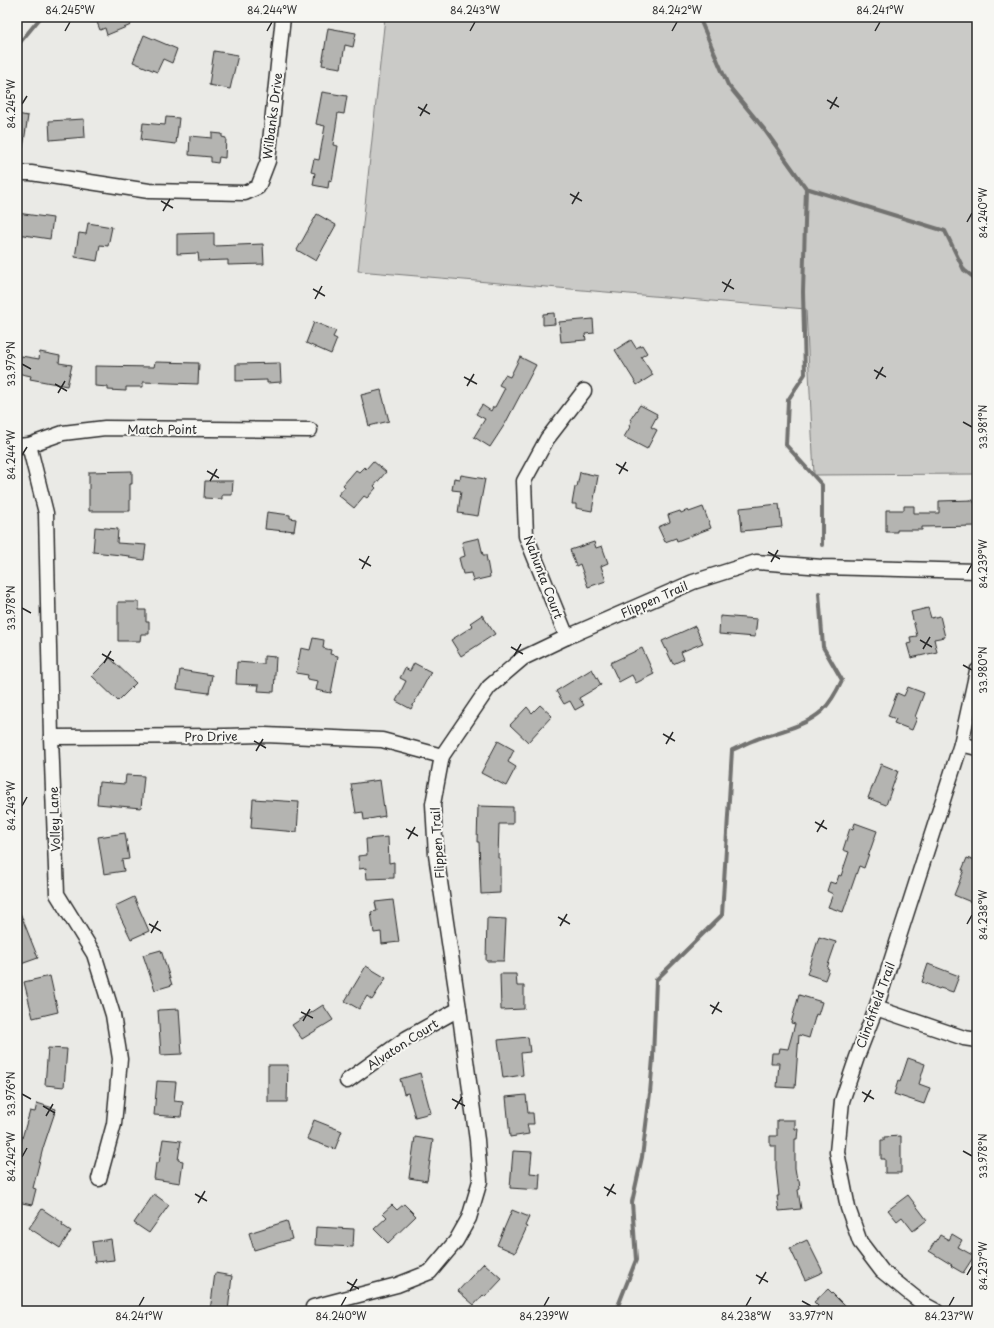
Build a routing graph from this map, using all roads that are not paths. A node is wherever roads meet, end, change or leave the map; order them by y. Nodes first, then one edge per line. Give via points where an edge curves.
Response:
1 (279, 18) edge
2 (17, 173) edge
3 (584, 391) dead end
4 (310, 430) dead end
5 (23, 445) edge
6 (977, 571) edge
7 (567, 637) junction
8 (977, 671) edge
9 (51, 737) junction
10 (961, 744) junction
11 (977, 748) edge
12 (442, 756) junction
13 (876, 1008) junction
14 (459, 1009) junction
15 (977, 1040) edge
16 (347, 1081) dead end
17 (99, 1179) dead end
18 (313, 1307) dead end
19 (936, 1311) edge

1 - 2 street, Wilbanks Drive via 268,161 258,187 245,193 149,191
3 - 7 street, Nahunta Court via 547,439 524,481 526,536
4 - 5 street, Match Point via 105,428 63,433
5 - 9 street, Volley Lane via 46,513
6 - 7 street, Flippen Trail via 822,567 756,562 693,582
7 - 12 street, Flippen Trail via 523,658 489,687
8 - 10 street, Clinchfield Trail
9 - 12 street, Pro Drive via 265,735 374,739
9 - 17 street, Volley Lane via 57,894 94,954 113,1015 120,1059 114,1124
10 - 11 street
10 - 13 street, Clinchfield Trail
12 - 14 street, Flippen Trail via 433,804 436,855
13 - 15 street via 964,1038
13 - 19 street, Clinchfield Trail via 842,1101 837,1152 848,1208 860,1242 882,1271 923,1304
14 - 16 street, Alvaton Court via 407,1038
14 - 18 street, Flippen Trail via 480,1181 469,1218 456,1241 430,1272 397,1285

